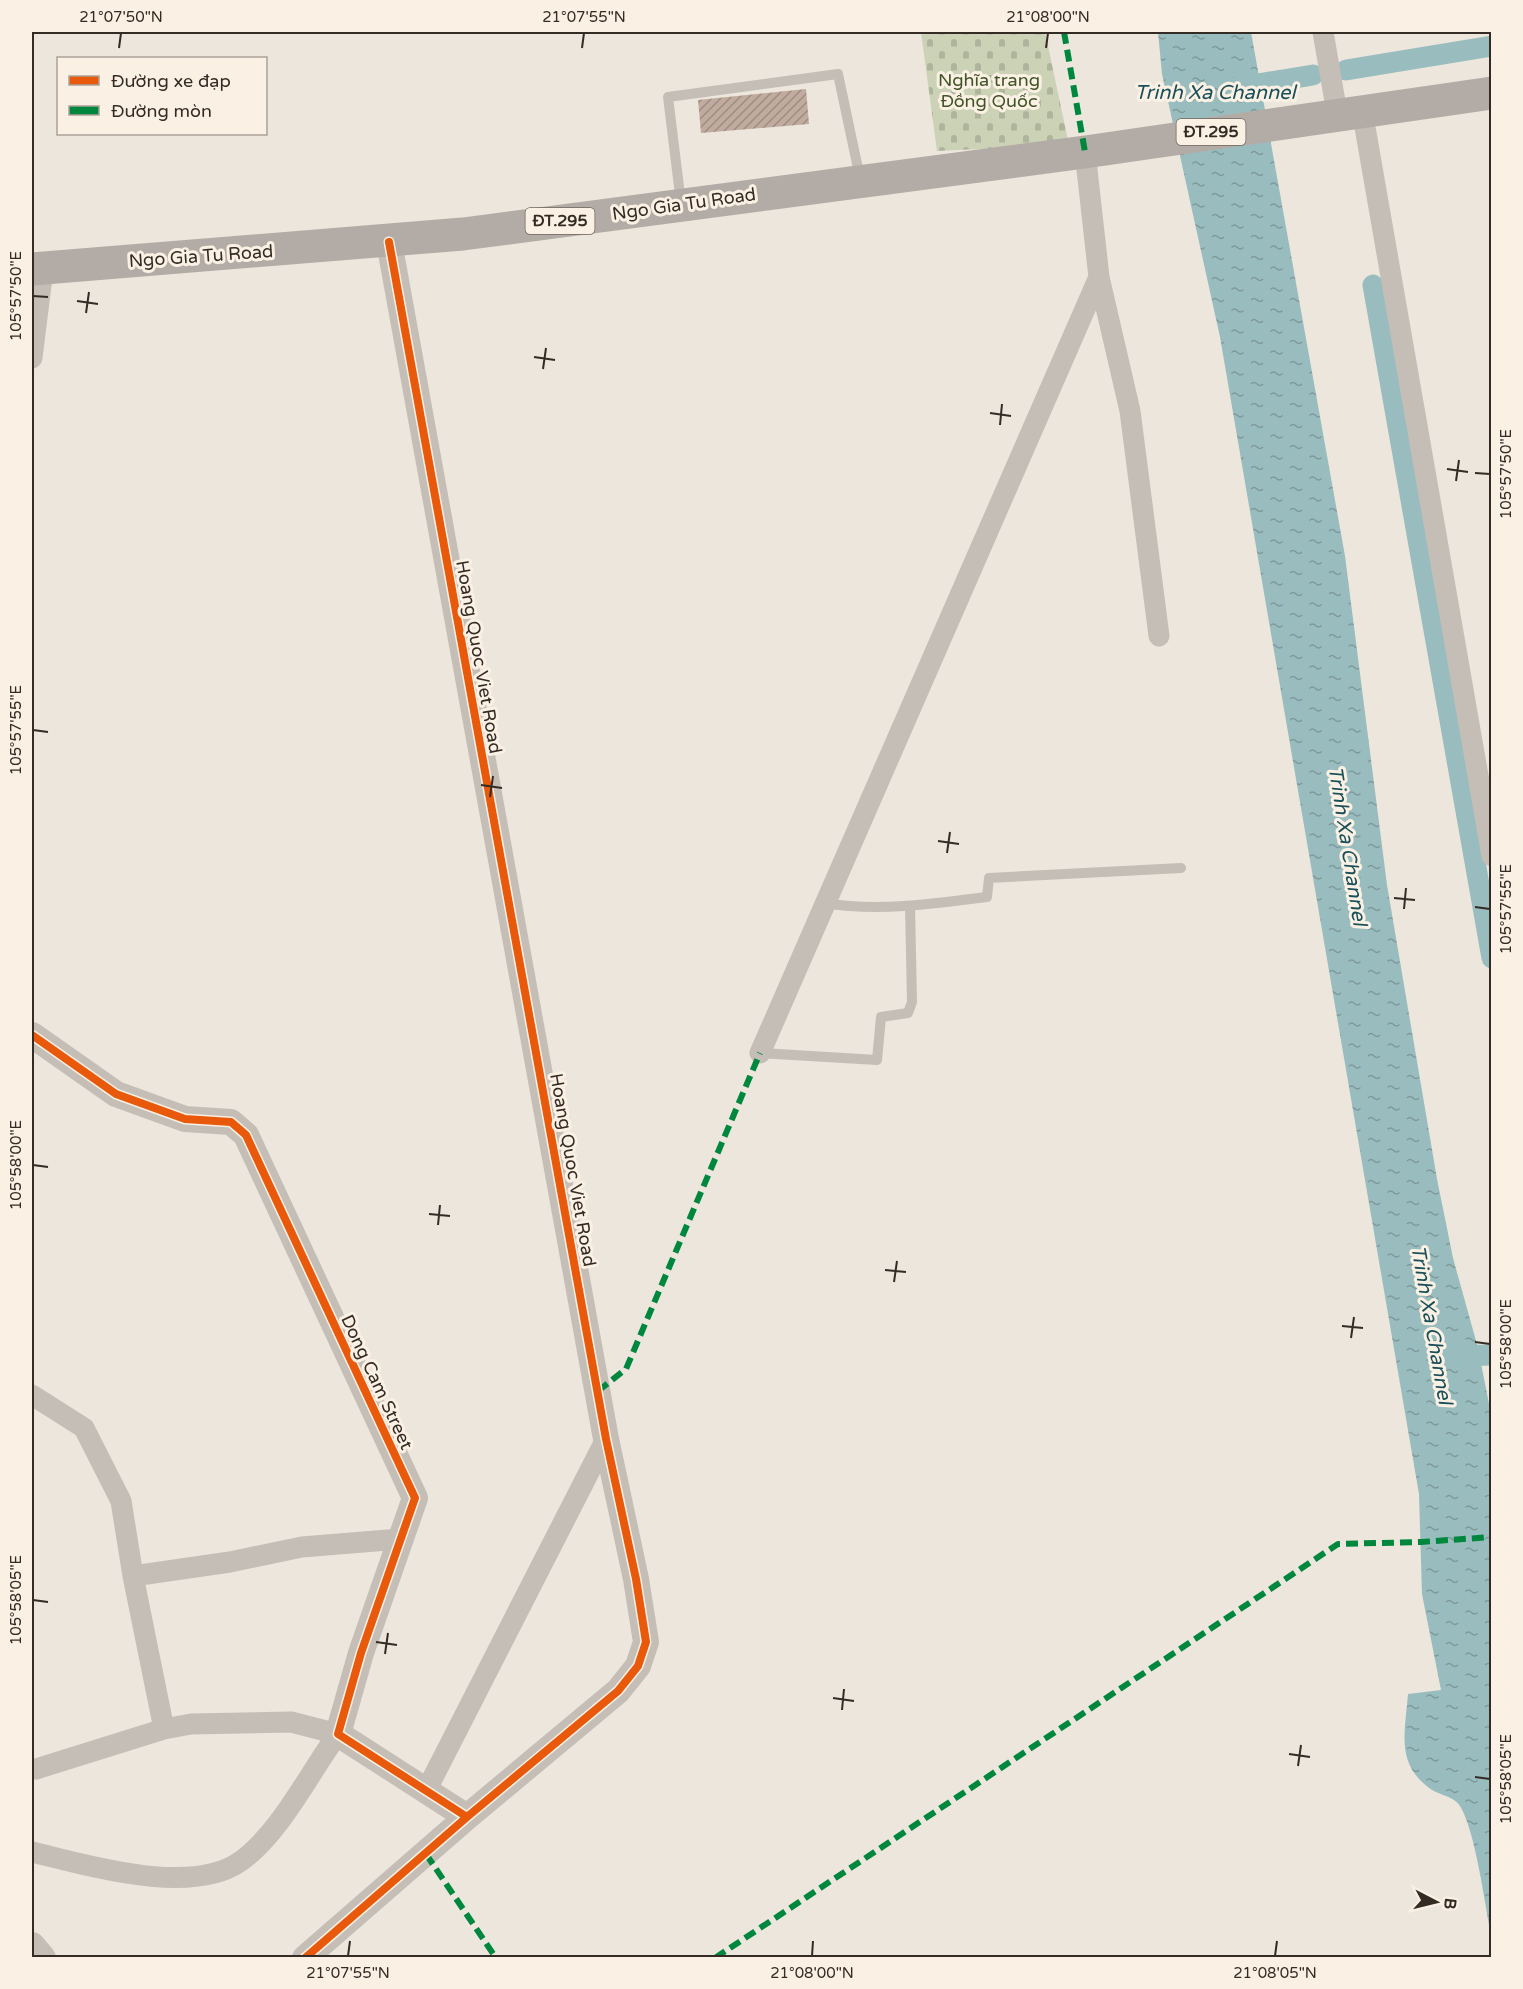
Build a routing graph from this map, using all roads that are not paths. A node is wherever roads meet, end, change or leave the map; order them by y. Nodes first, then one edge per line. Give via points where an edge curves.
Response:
1 (1323, 32) edge
2 (1491, 93) edge
3 (1349, 112) junction
4 (1085, 152) junction
5 (861, 181) junction
6 (681, 205) junction
7 (389, 242) junction
8 (37, 269) edge
9 (1100, 277) junction
10 (32, 358) edge
11 (1159, 636) dead end
12 (1491, 856) edge
13 (1181, 868) dead end
14 (823, 903) junction
15 (910, 906) junction
16 (32, 1035) edge
17 (760, 1053) joint
18 (32, 1395) edge
19 (606, 1439) junction
20 (400, 1539) junction
21 (133, 1576) junction
22 (164, 1729) junction
23 (338, 1734) junction
24 (36, 1769) dead end
25 (426, 1791) junction
26 (466, 1817) junction
27 (32, 1852) edge
28 (32, 1945) edge
29 (43, 1958) edge
30 (305, 1958) edge

1 - 3 street
2 - 3 main road, ĐT.295
3 - 4 main road, ĐT.295
3 - 12 street
4 - 5 main road, Ngo Gia Tu Road / ĐT.295
4 - 9 street
5 - 6 main road, Ngo Gia Tu Road / ĐT.295
5 - 6 lane via 838,74 702,92 668,97
6 - 7 main road, Ngo Gia Tu Road / ĐT.295
7 - 8 main road, Ngo Gia Tu Road / ĐT.295
7 - 19 street, Hoang Quoc Viet Road
8 - 10 street
9 - 11 street via 1130,411
9 - 14 street
13 - 15 lane via 989,878 987,897
14 - 15 lane via 853,908
14 - 17 street
15 - 17 lane via 912,1002 908,1012 881,1017 878,1060
16 - 20 street, Dong Cam Street via 116,1094 185,1119 231,1122 246,1136 415,1498
18 - 21 street via 84,1428 121,1500
19 - 25 street
19 - 26 street, Hoang Quoc Viet Road via 644,1623 643,1657 618,1690
20 - 21 street via 302,1547
20 - 23 street, Dong Cam Street
21 - 22 street
22 - 23 street via 190,1724 291,1722
22 - 24 street
23 - 25 street
23 - 27 street via 275,1825 240,1861 222,1871 181,1877 122,1872
25 - 26 street
26 - 30 street, Hoang Quoc Viet Road
28 - 29 street

